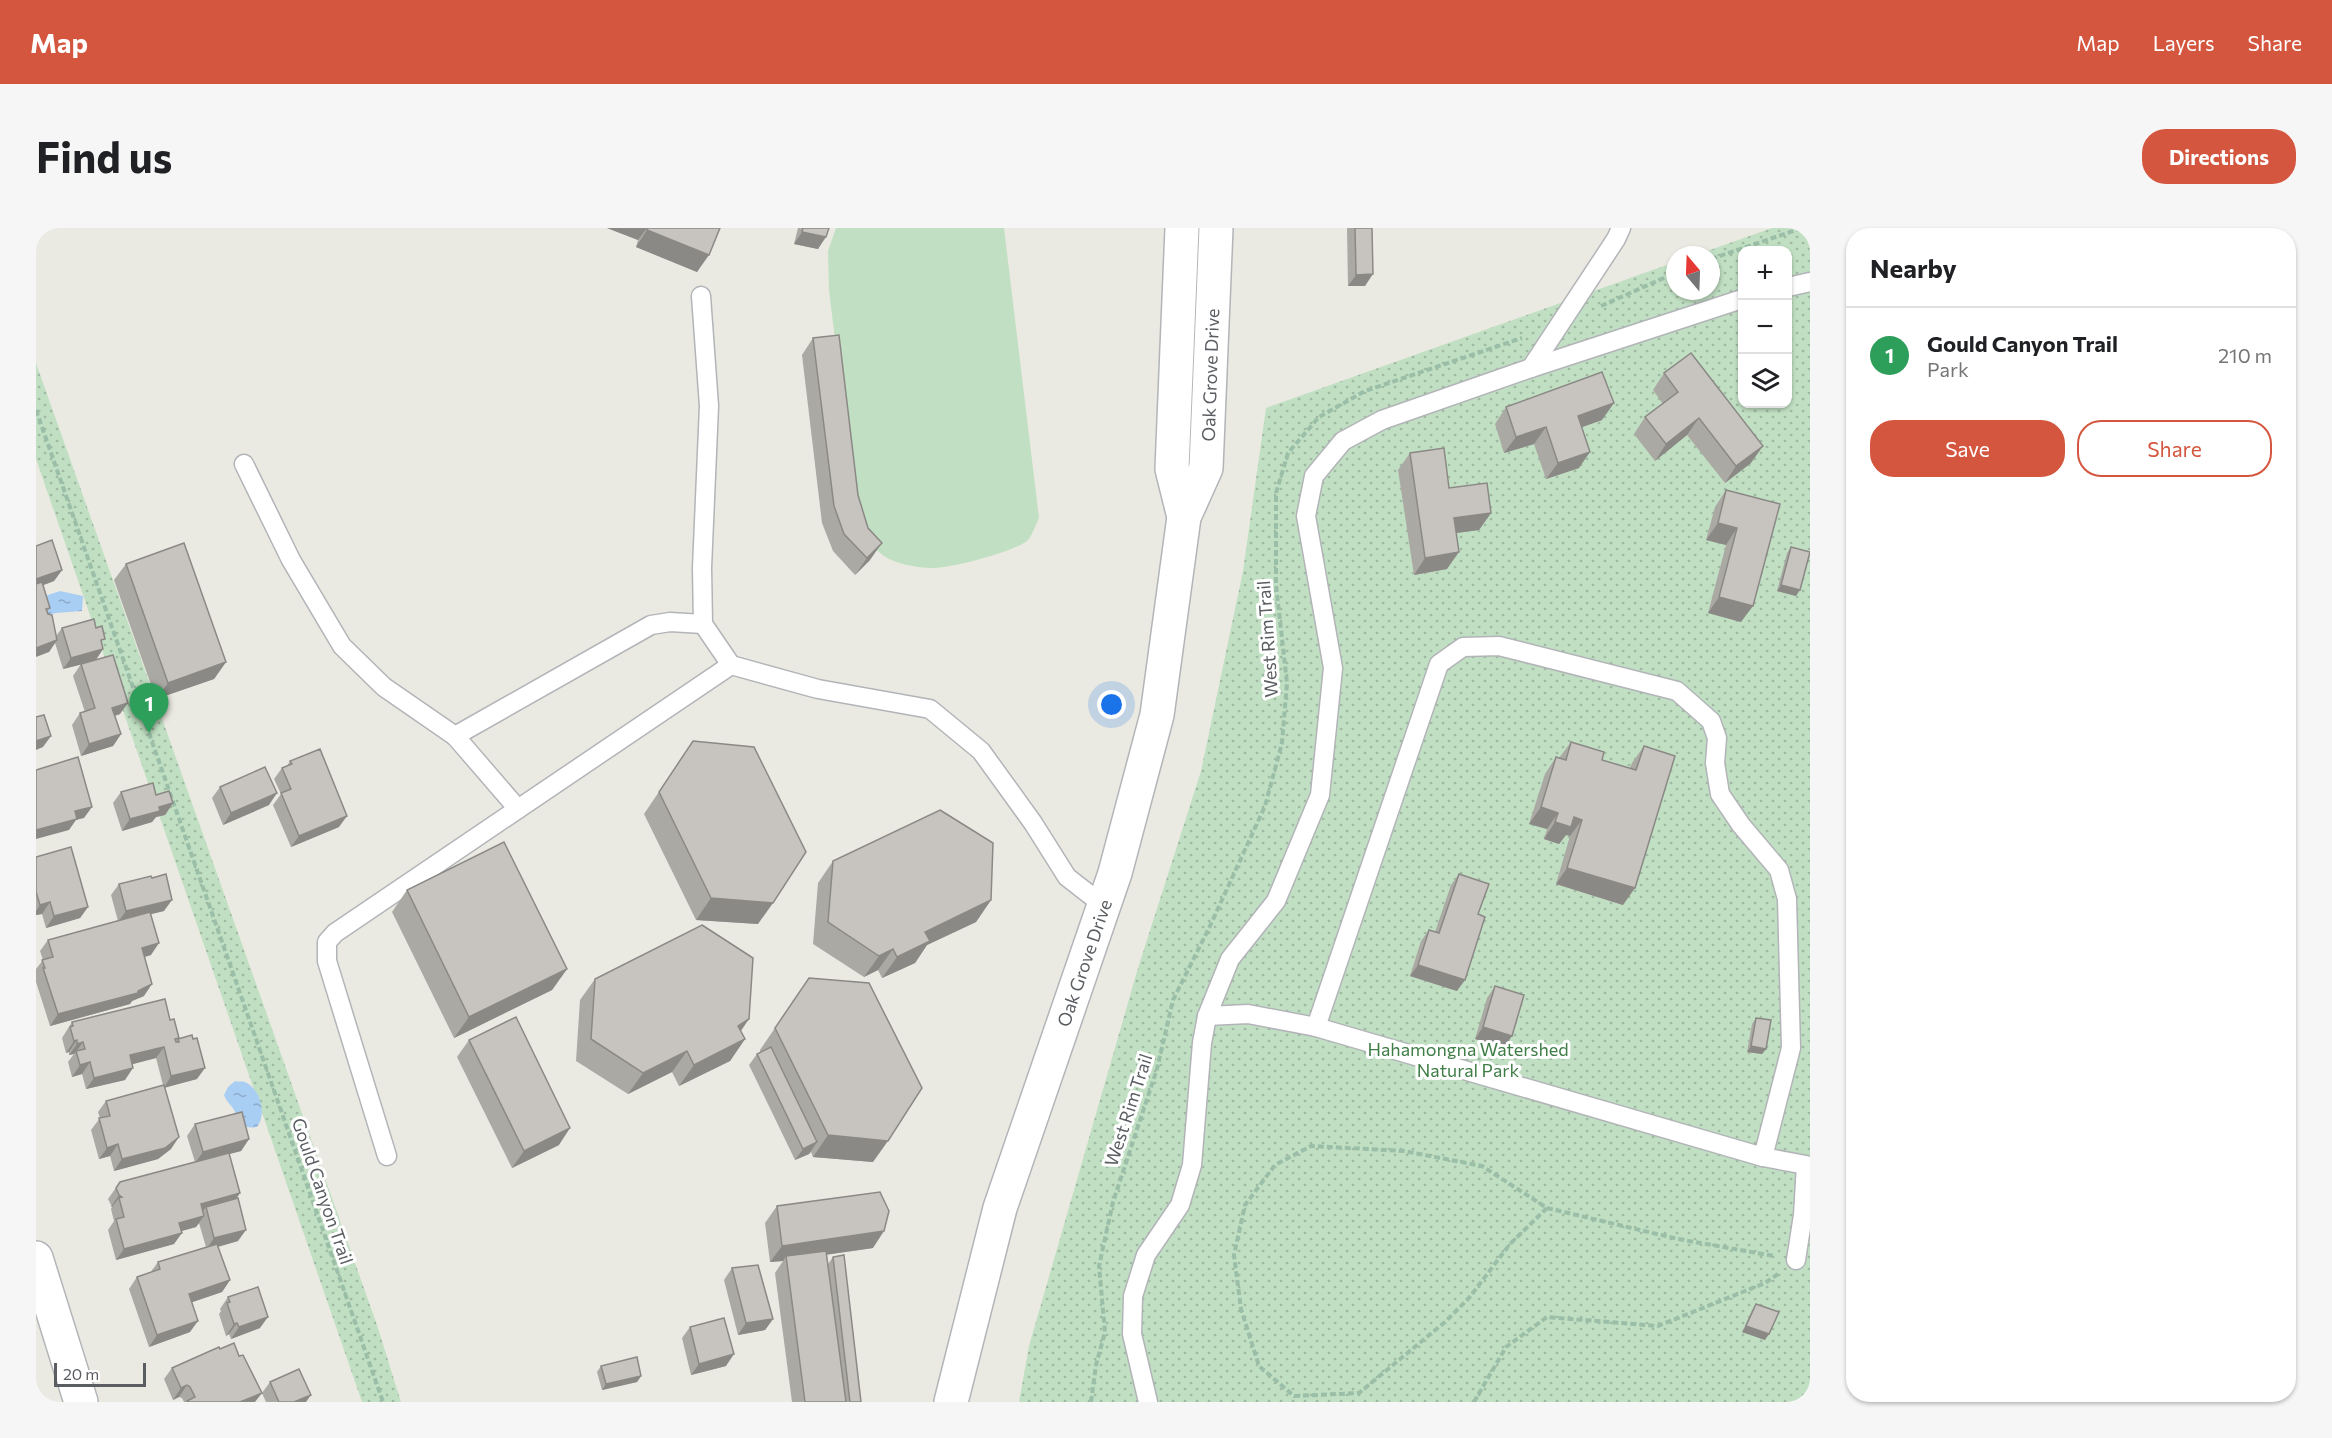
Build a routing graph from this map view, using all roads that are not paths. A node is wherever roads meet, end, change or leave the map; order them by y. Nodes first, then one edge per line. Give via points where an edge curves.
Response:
1 (1182, 228) edge
2 (1216, 228) edge
3 (1621, 228) edge
4 (1810, 282) edge
5 (1792, 286) edge
6 (701, 296) dead end
7 (1740, 300) edge
8 (1531, 368) junction
9 (244, 464) dead end
10 (1184, 518) junction
11 (704, 624) junction
12 (731, 665) junction
13 (455, 736) junction
14 (518, 808) junction
15 (1103, 905) junction
16 (1207, 1016) junction
17 (1316, 1028) junction
18 (387, 1156) dead end
19 (1763, 1157) junction
20 (36, 1258) edge
21 (1796, 1260) road end
22 (81, 1402) edge
23 (951, 1402) edge
24 (1148, 1402) edge

1 - 10 street, Oak Grove Drive via 1172,469
2 - 10 street, Oak Grove Drive via 1206,468
3 - 8 lane
4 - 5 lane
6 - 11 lane via 709,406 702,568
7 - 8 lane
8 - 16 lane via 1382,420 1343,441 1314,476 1306,516 1333,668 1320,795 1276,901 1230,959
9 - 13 lane via 291,560 342,646 384,687
10 - 15 street, Oak Grove Drive via 1157,715
11 - 12 lane
11 - 13 lane via 651,625
12 - 14 lane
12 - 15 lane via 818,689 930,709 981,750 1067,877
13 - 14 lane
14 - 18 lane via 327,942 327,961
15 - 23 street, Oak Grove Drive via 1000,1208
16 - 17 lane via 1248,1014
16 - 24 lane via 1192,1165 1180,1205 1146,1255 1133,1296 1132,1334
17 - 19 lane
17 - 19 lane via 1439,664 1463,647 1498,646 1677,691 1711,721 1717,738 1715,763 1720,794 1779,870 1786,899 1791,1048
19 - 21 lane via 1806,1165
20 - 22 street

